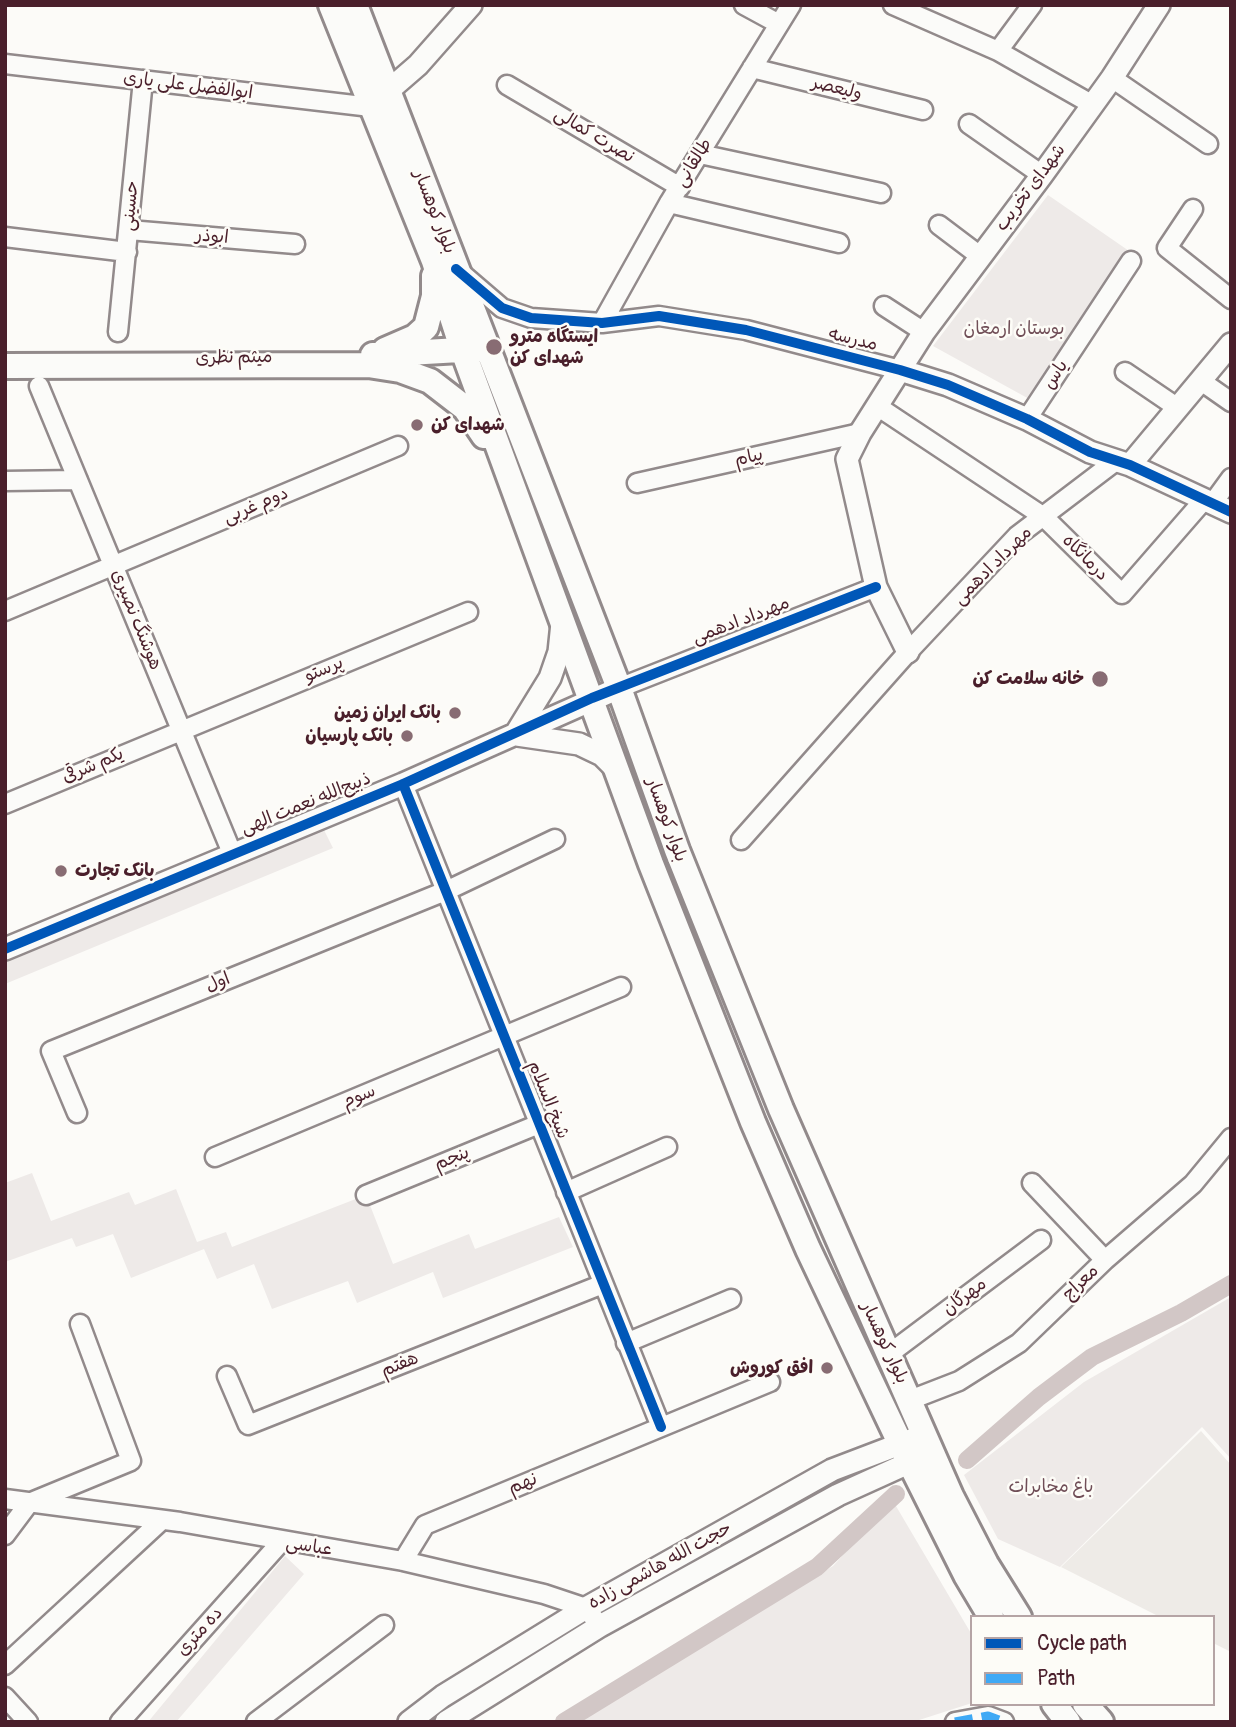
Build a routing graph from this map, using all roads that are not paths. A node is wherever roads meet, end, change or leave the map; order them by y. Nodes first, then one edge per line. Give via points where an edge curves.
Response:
1 (331, 5) edge
2 (355, 5) edge
3 (471, 5) edge
4 (744, 5) edge
5 (790, 5) edge
6 (893, 5) edge
7 (1032, 5) edge
8 (1152, 8) edge
9 (779, 24) junction
10 (998, 51) junction
11 (5, 64) edge
12 (752, 68) junction
13 (1112, 79) junction
14 (143, 80) junction
15 (507, 85) dead end
16 (379, 99) junction
17 (1093, 105) junction
18 (923, 110) dead end
19 (969, 124) dead end
20 (1208, 144) dead end
21 (700, 154) junction
22 (1042, 175) junction
23 (680, 187) junction
24 (881, 193) dead end
25 (669, 203) junction
26 (1193, 209) dead end
27 (939, 225) dead end
28 (129, 230) junction
29 (5, 237) edge
30 (839, 243) dead end
31 (295, 244) dead end
32 (127, 251) junction
33 (980, 256) junction
34 (1131, 261) dead end
35 (445, 265) junction
36 (1231, 299) edge
37 (884, 306) dead end
38 (602, 323) junction
39 (118, 332) dead end
40 (924, 332) junction
41 (1231, 344) edge
42 (488, 346) junction
43 (463, 352) junction
44 (364, 356) junction
45 (5, 358) edge
46 (5, 366) edge
47 (900, 370) junction
48 (1125, 372) dead end
49 (1201, 381) junction
50 (39, 386) dead end
51 (1231, 402) edge
52 (877, 406) junction
53 (1178, 408) junction
54 (1027, 419) junction
55 (860, 433) junction
56 (398, 446) dead end
57 (1123, 463) junction
58 (505, 465) junction
59 (1231, 478) edge
60 (5, 481) edge
61 (78, 481) junction
62 (637, 482) dead end
63 (1215, 506) edge
64 (1044, 517) junction
65 (114, 565) junction
66 (876, 587) junction
67 (5, 611) edge
68 (468, 612) dead end
69 (562, 621) junction
70 (908, 652) junction
71 (619, 688) junction
72 (592, 698) junction
73 (181, 729) junction
74 (514, 735) junction
75 (618, 771) junction
76 (403, 784) junction
77 (5, 804) edge
78 (555, 839) dead end
79 (741, 840) dead end
80 (232, 853) junction
81 (448, 890) junction
82 (5, 949) edge
83 (621, 987) dead end
84 (503, 1036) junction
85 (76, 1113) dead end
86 (538, 1124) junction
87 (1231, 1138) edge
88 (667, 1147) dead end
89 (215, 1157) dead end
90 (1032, 1183) dead end
91 (566, 1192) junction
92 (366, 1195) dead end
93 (1041, 1240) dead end
94 (1105, 1259) junction
95 (603, 1284) junction
96 (730, 1299) dead end
97 (80, 1324) dead end
98 (626, 1343) junction
99 (889, 1354) junction
100 (227, 1376) dead end
101 (770, 1382) dead end
102 (910, 1400) junction
103 (661, 1427) junction
104 (917, 1448) junction
105 (5, 1499) edge
106 (29, 1503) junction
107 (162, 1520) junction
108 (5, 1535) edge
109 (281, 1542) junction
110 (403, 1561) junction
111 (586, 1608) junction
112 (990, 1615) edge
113 (1018, 1615) edge
114 (384, 1625) dead end
115 (600, 1626) junction
116 (5, 1665) edge
117 (5, 1697) edge
118 (1056, 1706) edge
119 (1088, 1706) edge
120 (28, 1722) edge
121 (120, 1722) edge
122 (257, 1722) edge
123 (409, 1722) edge
124 (446, 1722) edge
125 (955, 1722) edge
126 (1004, 1722) edge
127 (1069, 1722) edge
128 (1101, 1722) edge

1 - 16 main road, بلوار کوهسار
2 - 16 main road, بلوار کوهسار
3 - 16 street via 418,65
4 - 9 street
5 - 9 street, طالقانی
6 - 10 street
7 - 10 street
8 - 13 street, شهدای تخریب
9 - 12 street, طالقانی
10 - 17 street
11 - 14 street, ابوالفضل علی یاری
12 - 18 street, ولیعصر
12 - 21 street, طالقانی
13 - 17 street, شهدای تخریب
13 - 20 street
14 - 16 street, ابوالفضل علی یاری
14 - 28 street, حسینی
15 - 23 street, نصرت کمالی
16 - 35 main road, بلوار کوهسار
17 - 22 street, شهدای تخریب
19 - 22 street
21 - 23 street, طالقانی
21 - 24 street
22 - 33 street, شهدای تخریب
23 - 25 street, طالقانی
25 - 30 street
25 - 38 street, طالقانی
26 - 36 street via 1167,248
27 - 33 street
28 - 31 street, ابوذر
28 - 32 street, حسینی
29 - 32 street
32 - 39 street, حسینی
33 - 40 street, شهدای تخریب
34 - 54 street, یاس
35 - 38 street, مدرسه via 502,308 531,318
35 - 42 main road, بلوار کوهسار
35 - 43 main road, بلوار کوهسار
35 - 44 main road via 426,327 396,347
37 - 40 street
38 - 47 street, مدرسه via 659,316 746,330
40 - 47 street, شهدای تخریب
41 - 49 street
42 - 43 main road, میثم نظری
42 - 71 main road, بلوار کوهسار
43 - 44 main road, میثم نظری
43 - 58 main road, بلوار کوهسار
44 - 45 main road, میثم نظری
46 - 58 main road via 368,365 400,370 430,381 455,398
47 - 52 street
47 - 54 street, مدرسه
48 - 53 street
49 - 51 street
49 - 53 street
50 - 61 street, هوشنگ نصیری
52 - 55 street
52 - 64 street, درمانگاه
53 - 57 street
54 - 57 street, مدرسه via 1090,452
55 - 62 street, پیام
55 - 66 street via 847,460
56 - 65 street, دوم غربی
57 - 63 street, مدرسه
57 - 64 street, مهرداد ادهمی
58 - 69 main road, بلوار کوهسار
59 - 63 street
60 - 61 street
61 - 65 street, هوشنگ نصیری
63 - 64 street, درمانگاه via 1122,594
64 - 70 street, مهرداد ادهمی via 1017,536
65 - 67 street, دوم غربی
65 - 73 street, هوشنگ نصیری
66 - 70 street
66 - 71 street, مهرداد ادهمى
68 - 73 street, پرستو
69 - 72 main road, بلوار کوهسار
69 - 74 street via 550,678
70 - 79 street, مهرداد ادهمی
71 - 72 street, ذبیح‌الله نعمت الهی
71 - 99 main road, بلوار کوهسار via 677,850 781,1110
72 - 74 street, ذبیح‌الله نعمت الهی
72 - 75 main road, بلوار کوهسار
73 - 77 street, یکم شرقی
73 - 80 street, هوشنگ نصیری
74 - 75 street via 579,744 602,755
74 - 76 street, ذبیح‌الله نعمت الهی
75 - 104 main road, بلوار کوهسار via 687,956 808,1249
76 - 80 street, ذبیح‌الله نعمت الهی
76 - 81 street, شیخ السلام
78 - 81 street
80 - 82 street, ذبیح‌الله نعمت الهی
81 - 84 street, شیخ السلام
81 - 85 street, اول via 51,1051
83 - 84 street, سوم
84 - 86 street, شیخ السلام
84 - 89 street, سوم
86 - 91 street, شیخ السلام
86 - 92 street, پنجم
87 - 94 street, معراج via 1193,1184
88 - 91 street
90 - 94 street
91 - 95 street, شیخ السلام
93 - 99 street, مهرگان
94 - 102 street, معراج via 1019,1343 959,1381
95 - 98 street, شیخ السلام
95 - 100 street, هفتم via 248,1425
96 - 98 street
97 - 106 street via 131,1461
98 - 103 street, شیخ السلام
99 - 102 main road, بلوار کوهسار
101 - 103 street, نهم
102 - 104 main road, بلوار کوهسار
103 - 110 street, نهم via 425,1525
104 - 111 street, حجت الله هاشمی زاده via 832,1470
104 - 112 main road, بلوار کوهسار via 966,1576
104 - 113 main road, بلوار کوهسار
104 - 115 street
105 - 106 street, عباسی
106 - 107 street, عباسی
106 - 108 street
107 - 109 street, عباسی
107 - 116 street
109 - 110 street, عباسی
109 - 121 street, ده متری
110 - 111 street, عباسی
111 - 115 street
111 - 123 street, حجت الله هاشمی زاده
114 - 122 street
115 - 124 street
117 - 120 street
118 - 127 main road
119 - 128 main road
125 - 126 street via 988,1716

